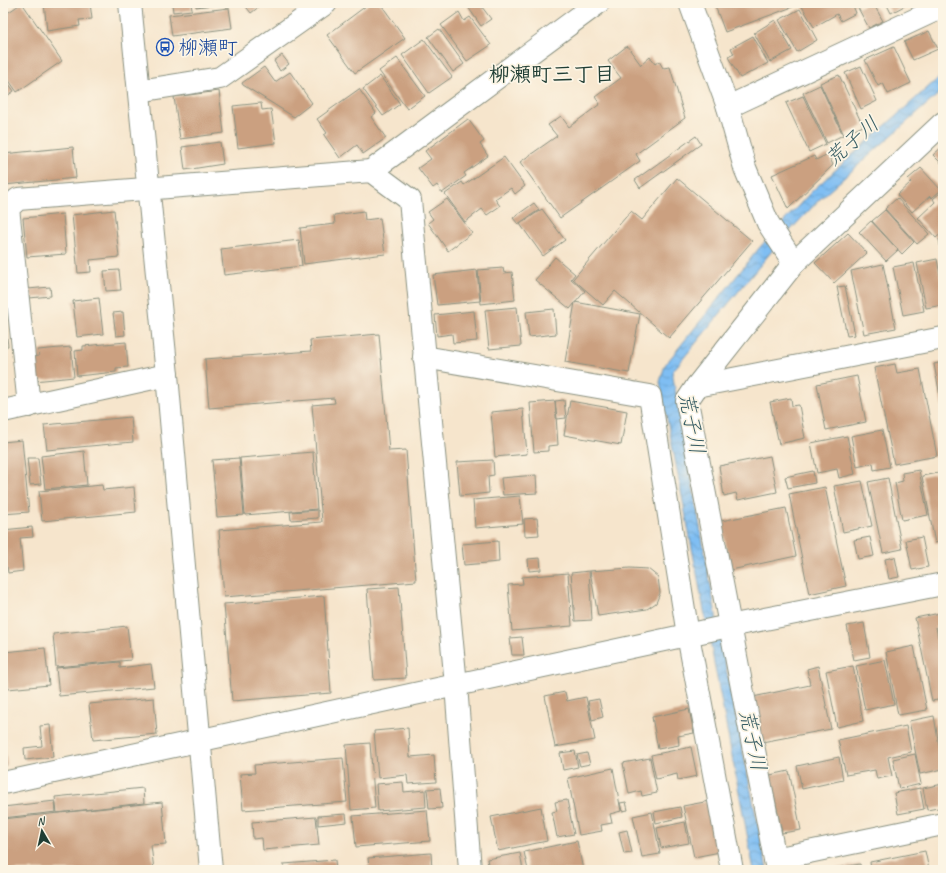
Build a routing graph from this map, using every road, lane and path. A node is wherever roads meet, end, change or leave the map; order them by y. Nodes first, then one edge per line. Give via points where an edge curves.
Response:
1 (130, 3) edge
2 (326, 3) edge
3 (598, 3) edge
4 (690, 3) edge
5 (940, 8) dead end
6 (139, 91) junction
7 (728, 107) junction
8 (943, 123) edge
9 (371, 171) junction
10 (149, 190) junction
11 (790, 257) junction
12 (9, 281) edge
13 (943, 338) edge
14 (424, 357) junction
15 (167, 375) junction
16 (697, 386) junction
17 (29, 406) junction
18 (3, 411) edge
19 (943, 584) edge
20 (727, 627) junction
21 (695, 634) junction
22 (456, 685) junction
23 (200, 741) junction
24 (3, 783) edge
25 (943, 824) edge
26 (776, 864) edge
27 (728, 869) edge
28 (211, 870) edge
29 (470, 870) edge

1 - 6 street
2 - 6 street via 220,78
3 - 9 street
4 - 7 street
5 - 7 street
6 - 10 street
7 - 11 street via 745,168 771,228
8 - 11 street
9 - 10 street
9 - 14 street via 410,200
10 - 12 street via 18,199 8,208
10 - 15 street
11 - 16 street
12 - 17 street
13 - 16 street
14 - 21 street via 650,396
14 - 22 street
15 - 17 street
15 - 23 street
16 - 20 street via 687,401
17 - 18 street
19 - 20 street
20 - 21 street
20 - 26 street
21 - 22 street
21 - 27 street
22 - 23 street
22 - 29 street
23 - 24 street
23 - 28 street
25 - 26 street

